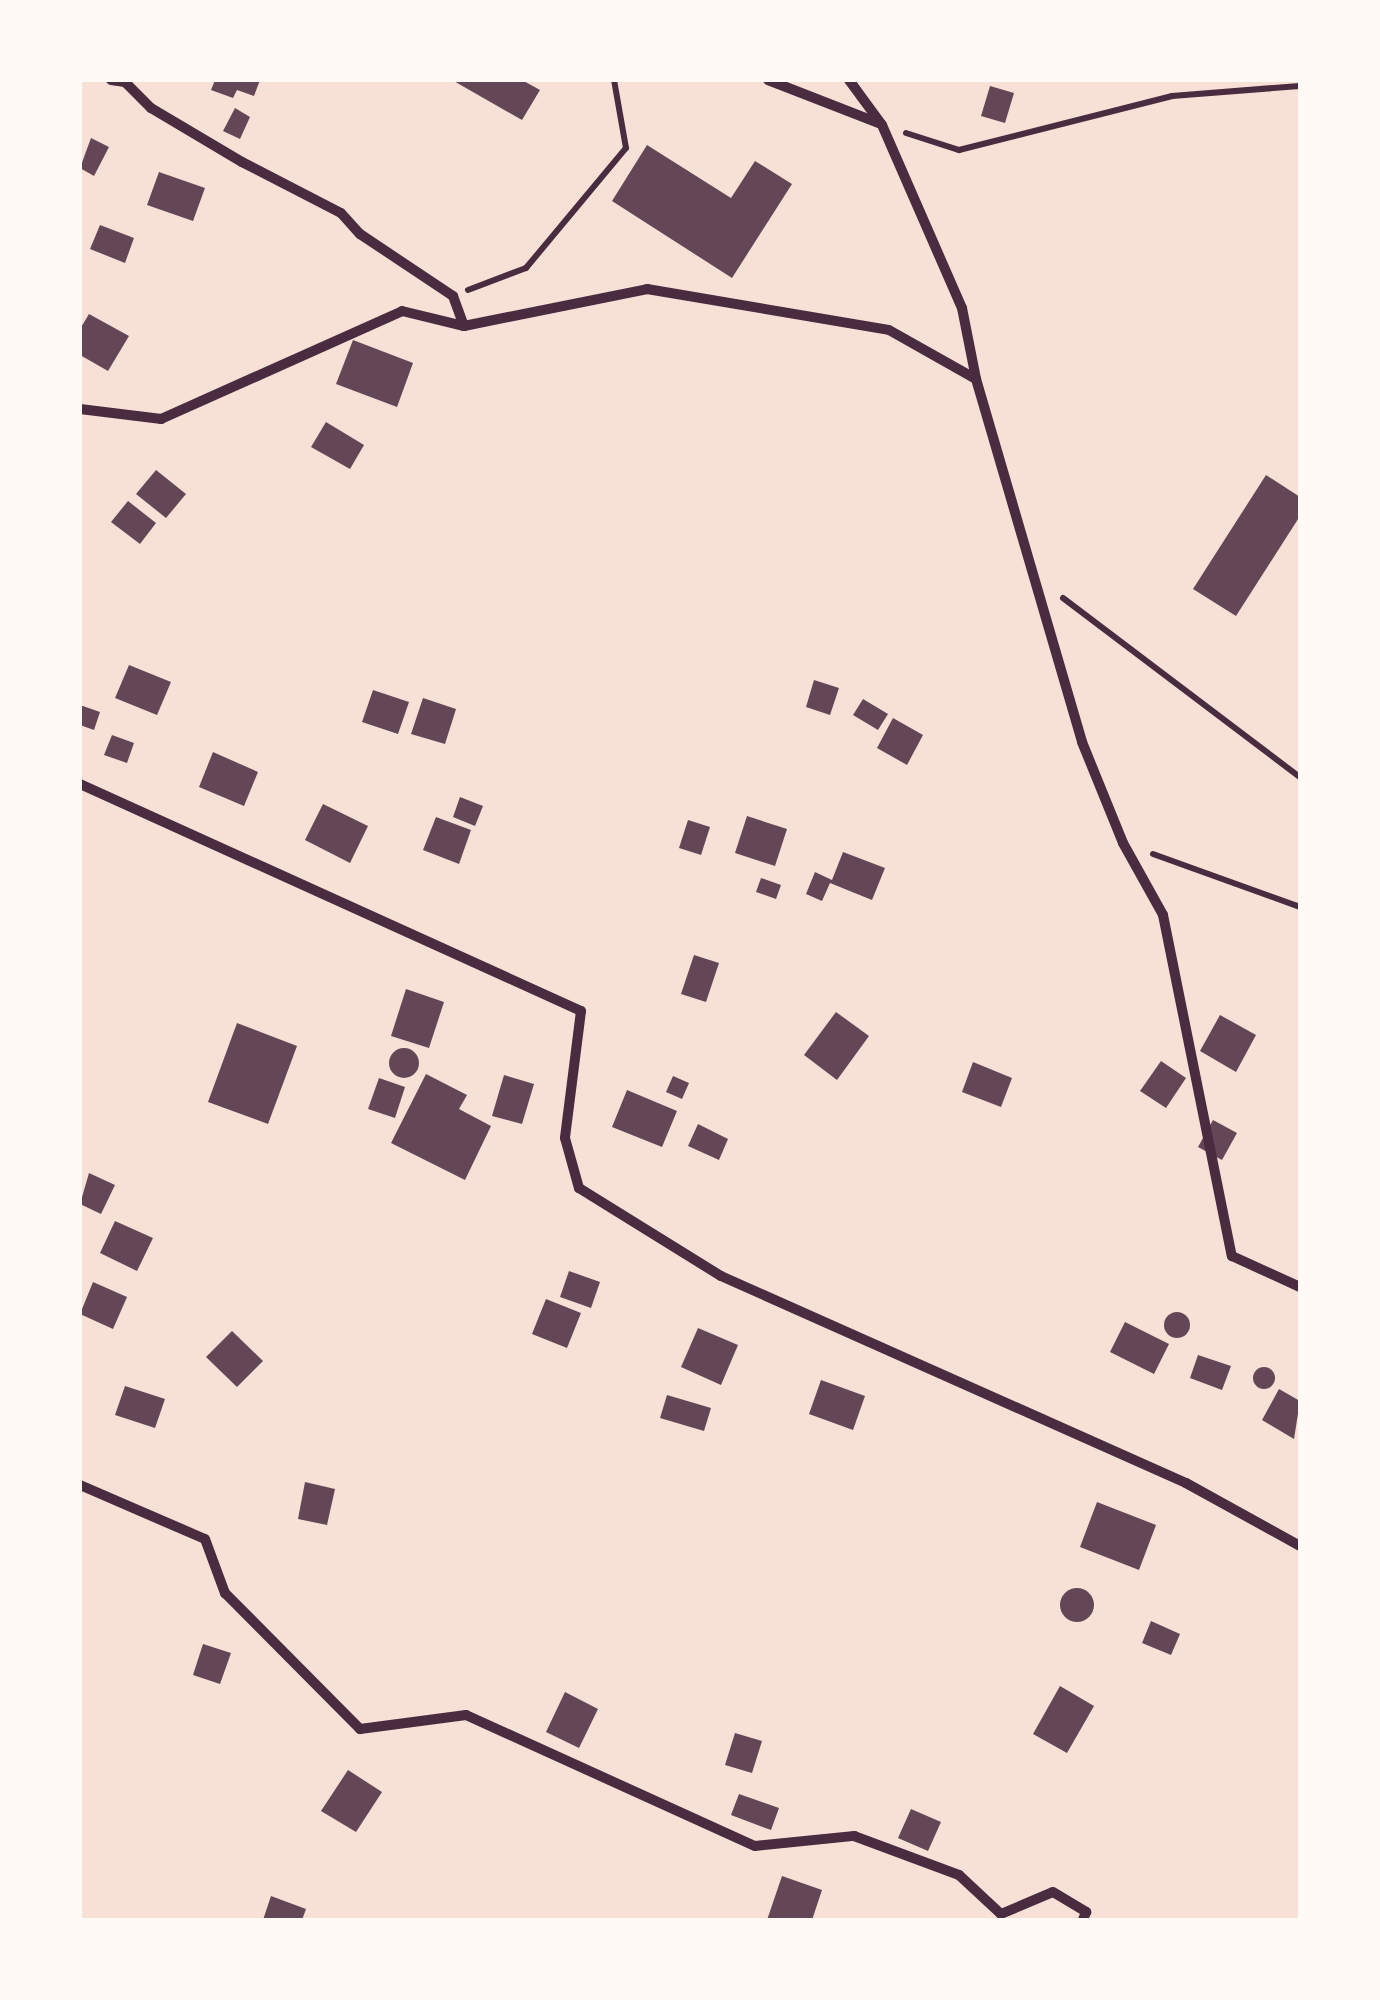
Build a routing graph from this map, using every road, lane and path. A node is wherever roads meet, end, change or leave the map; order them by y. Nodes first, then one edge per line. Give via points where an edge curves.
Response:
1 (111, 80) edge
2 (614, 80) edge
3 (768, 80) edge
4 (848, 80) edge
5 (1300, 86) edge
6 (882, 125) junction
7 (453, 296) junction
8 (464, 326) junction
9 (976, 378) junction
10 (80, 408) edge
11 (1039, 578) junction
12 (1300, 777) edge
13 (80, 784) edge
14 (1124, 843) junction
15 (1300, 907) edge
16 (1300, 1287) edge
17 (80, 1485) edge
18 (1300, 1546) edge
19 (1083, 1920) edge

1 - 7 street via 125,82 151,108 242,162 319,198
2 - 7 path via 626,148 526,268
3 - 6 street
4 - 6 street
5 - 6 path via 1172,96 959,150
6 - 9 street via 962,308
7 - 8 street
8 - 9 street via 647,288 890,330
8 - 10 street via 402,311 162,418
9 - 11 street
11 - 12 path
11 - 14 street via 1082,742
13 - 18 street via 581,1011 565,1138 579,1188 720,1276 1186,1483
14 - 15 path
14 - 16 street via 1163,915 1232,1256
17 - 19 street via 205,1539 225,1593 360,1729 466,1715 755,1846 854,1836 960,1874 1000,1914 1053,1892 1086,1912

